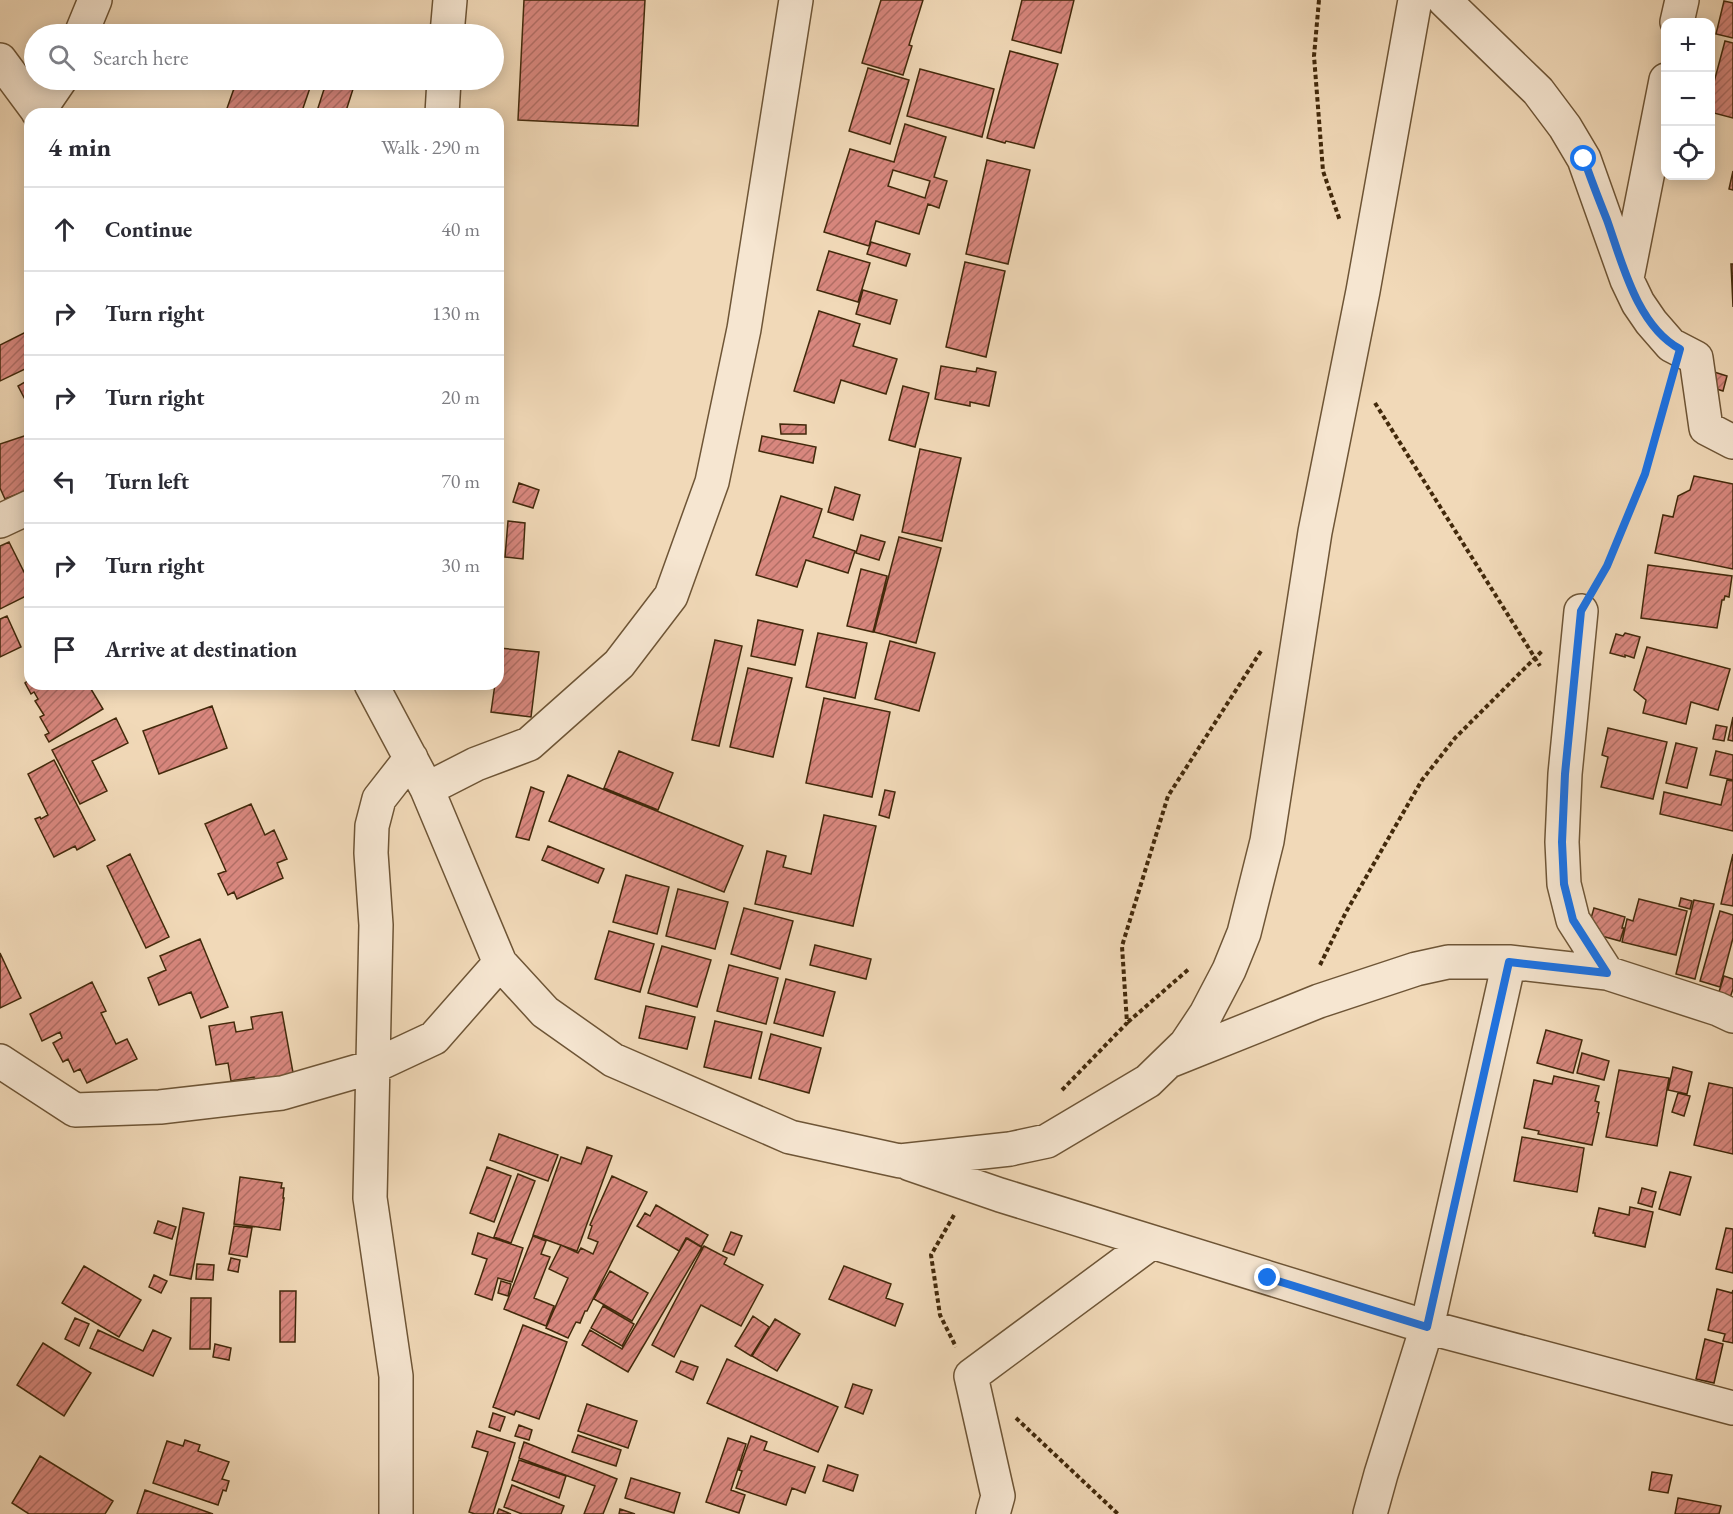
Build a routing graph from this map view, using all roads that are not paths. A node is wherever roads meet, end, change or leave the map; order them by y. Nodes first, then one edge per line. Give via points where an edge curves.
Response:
1 (95, 0) edge
2 (450, 0) edge
3 (796, 0) edge
4 (1415, 0) edge
5 (1444, 0) edge
6 (1682, 0) edge
7 (1678, 18) edge
8 (85, 24) edge
9 (448, 24) edge
10 (0, 60) edge
11 (54, 90) edge
12 (443, 90) edge
13 (1661, 102) edge
14 (35, 108) edge
15 (42, 108) edge
16 (442, 108) edge
17 (1627, 280) junction
18 (1733, 442) edge
19 (24, 510) edge
20 (0, 521) edge
21 (1581, 611) road end
22 (374, 690) edge
23 (411, 758) junction
24 (427, 789) junction
25 (1509, 962) junction
26 (500, 963) junction
27 (1607, 973) junction
28 (1733, 1016) edge
29 (0, 1061) edge
30 (1167, 1062) junction
31 (372, 1067) junction
32 (900, 1161) junction
33 (1152, 1242) junction
34 (1427, 1327) junction
35 (1733, 1408) edge
36 (396, 1514) edge
37 (993, 1514) edge
38 (1370, 1514) edge

1 - 8 street
2 - 9 street
3 - 24 street via 744,329 712,482 671,596 619,664 529,744 476,764
4 - 30 street via 1315,532 1267,841 1244,933 1229,970 1186,1044
5 - 17 street via 1538,91 1565,127 1584,159
6 - 7 street
10 - 14 street
11 - 15 street
12 - 16 street
13 - 17 street
17 - 18 street via 1638,303 1671,345 1696,358 1706,428
19 - 20 street
21 - 27 street via 1565,774 1564,884 1573,920
22 - 23 street
23 - 24 street
23 - 31 street via 379,799 372,826 376,925
24 - 26 street
25 - 27 street
25 - 30 street via 1448,962 1416,969 1301,1008
25 - 34 street
26 - 31 street via 434,1038
26 - 32 street via 545,1012 613,1060 790,1137
27 - 28 street
29 - 31 street via 75,1110 160,1107 282,1093
30 - 32 street via 1148,1081 1047,1141
31 - 36 street via 370,1198 396,1376
32 - 33 street
33 - 34 street
33 - 37 street via 971,1376 998,1496
34 - 35 street
34 - 38 street

